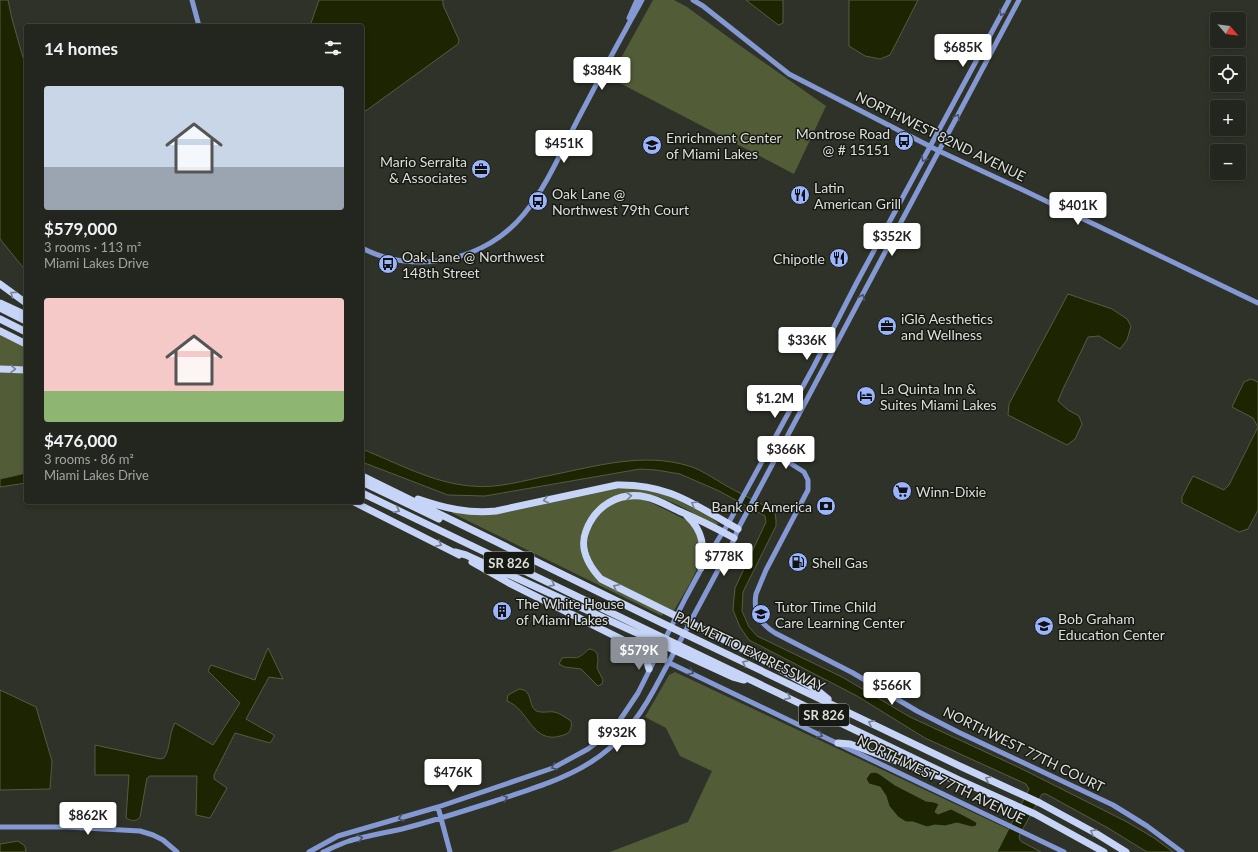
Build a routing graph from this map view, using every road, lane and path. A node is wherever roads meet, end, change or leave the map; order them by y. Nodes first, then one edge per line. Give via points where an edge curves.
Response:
1 (192, 0) edge
2 (637, 0) edge
3 (642, 0) edge
4 (693, 0) edge
5 (1009, 0) edge
6 (1019, 0) edge
7 (198, 24) edge
8 (627, 27) junction
9 (930, 147) junction
10 (939, 151) junction
11 (364, 249) edge
12 (0, 284) edge
13 (24, 302) edge
14 (0, 303) edge
15 (1258, 303) edge
16 (0, 308) edge
17 (24, 314) edge
18 (0, 319) edge
19 (24, 320) edge
20 (0, 331) edge
21 (24, 331) edge
22 (24, 343) edge
23 (0, 369) edge
24 (24, 370) edge
25 (768, 449) junction
26 (778, 455) junction
27 (364, 477) edge
28 (364, 483) edge
29 (364, 494) edge
30 (404, 496) junction
31 (358, 504) edge
32 (680, 511) junction
33 (728, 524) junction
34 (738, 529) junction
35 (722, 532) junction
36 (734, 538) junction
37 (498, 542) junction
38 (455, 552) junction
39 (701, 568) junction
40 (654, 637) junction
41 (636, 647) junction
42 (655, 656) junction
43 (669, 662) junction
44 (649, 669) junction
45 (843, 710) junction
46 (838, 743) junction
47 (959, 780) junction
48 (438, 807) junction
49 (441, 819) junction
50 (0, 827) edge
51 (176, 852) edge
52 (309, 852) edge
53 (323, 852) edge
54 (450, 852) edge
55 (1064, 852) edge
56 (1104, 852) edge
57 (1126, 852) edge
58 (1182, 852) edge

1 - 7 main road
2 - 8 main road
3 - 8 main road
4 - 9 main road, NORTHWEST 82ND AVENUE via 789,74
5 -> 9 main road
10 -> 6 main road
8 - 11 main road via 550,172 533,201 514,225 468,254 440,262 414,263 390,259
9 - 10 main road, NORTHWEST 82ND AVENUE
9 -> 25 main road
10 - 15 main road, NORTHWEST 82ND AVENUE
26 -> 10 main road
13 -> 12 highway
14 - 17 highway
16 - 19 highway
18 - 21 highway
20 - 22 highway
23 -> 24 highway
25 - 26 main road, NORTHWEST 77TH COURT
25 - 33 main road
26 - 34 main road
26 - 58 main road, NORTHWEST 77TH COURT via 804,472 808,480 808,490 756,594 756,611 764,625 917,711 1113,805
27 - 30 highway, PALMETTO EXPRESSWAY / SR 826
28 - 37 highway via 474,536
29 -> 40 highway, PALMETTO EXPRESSWAY / SR 826
33 -> 30 highway via 685,499 653,487 636,485 617,485 485,512 448,508
30 - 37 highway, PALMETTO EXPRESSWAY / SR 826
31 -> 38 highway
32 - 35 highway
32 - 39 highway via 694,523 701,536
45 -> 32 highway via 817,690 751,653 601,579 586,560 584,534 590,520 611,500 634,495 646,497
33 - 34 highway
33 - 35 main road
34 - 36 main road
35 - 36 highway
35 - 39 main road
36 - 43 main road
45 -> 37 highway, PALMETTO EXPRESSWAY / SR 826
38 - 40 highway
38 - 41 highway via 509,583
39 - 42 main road
40 -> 47 highway, PALMETTO EXPRESSWAY / SR 826 via 774,690
41 - 42 highway
41 - 44 highway via 646,659
42 - 43 main road, NORTHWEST 77TH AVENUE
42 - 44 main road
43 -> 46 main road, NORTHWEST 77TH AVENUE
49 -> 43 main road via 554,781 596,759 616,743 635,722
44 -> 48 main road via 636,697 620,720 584,752 548,770
57 -> 45 highway, PALMETTO EXPRESSWAY / SR 826 via 1040,803
46 - 47 highway via 850,744 938,776
46 - 55 main road, NORTHWEST 77TH AVENUE
47 - 56 highway, PALMETTO EXPRESSWAY / SR 826 via 1035,814
48 - 49 main road
48 -> 52 main road via 338,836
53 -> 49 main road via 348,842
49 - 54 main road
50 - 51 main road via 140,830 163,840

